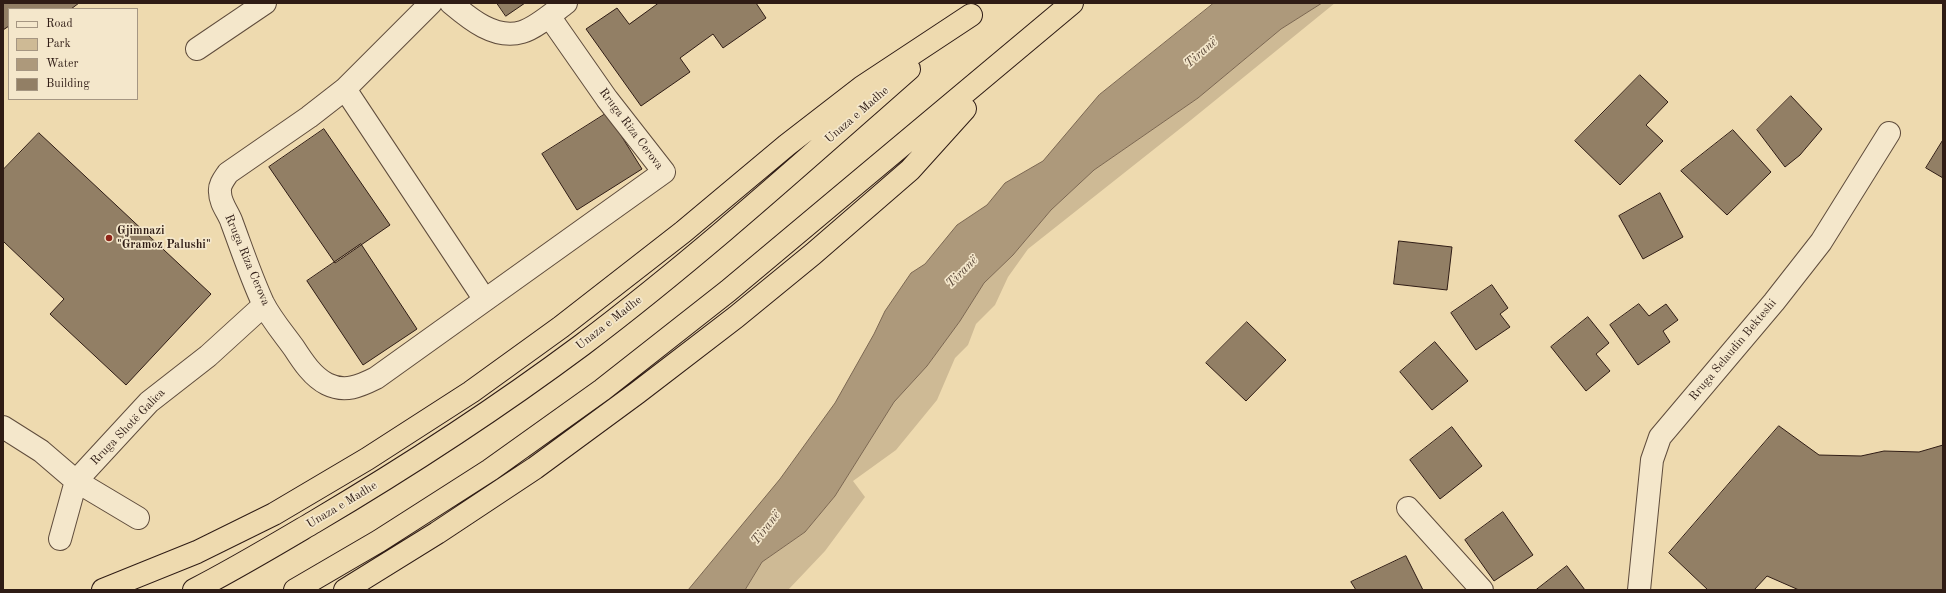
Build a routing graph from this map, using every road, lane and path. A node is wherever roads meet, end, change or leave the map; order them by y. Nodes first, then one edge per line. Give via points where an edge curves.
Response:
1 (265, 3) edge
2 (431, 3) edge
3 (451, 3) edge
4 (566, 3) edge
5 (1072, 3) edge
6 (979, 9) edge
7 (549, 16) junction
8 (1019, 49) junction
9 (197, 50) dead end
10 (344, 89) junction
11 (1889, 133) dead end
12 (485, 300) junction
13 (264, 305) junction
14 (3, 427) edge
15 (76, 481) junction
16 (1408, 508) dead end
17 (138, 518) dead end
18 (60, 539) dead end
19 (103, 590) edge
20 (194, 590) edge
21 (296, 590) edge
22 (345, 590) edge
23 (1482, 590) edge
24 (1639, 590) edge

1 - 9 street
2 - 10 street, Rruga Riza Cerova
3 - 7 street via 467,17 489,30 507,34 523,32
4 - 7 street
5 - 8 highway
6 - 19 highway via 862,87 561,327 471,392 367,459 274,514 197,552
6 - 20 highway, Unaza e Madhe via 681,266 582,345 462,431 346,503
7 - 12 street, Rruga Riza Cerova via 607,99 664,172
8 - 21 highway via 734,286 602,390 490,470
8 - 22 highway via 910,170 814,254 736,317 535,468
10 - 12 street
10 - 13 street, Rruga Riza Cerova via 228,173 222,181 220,192 223,204
11 - 24 street, Rruga Selaudin Bekteshi via 1821,242 1660,437 1652,460
12 - 13 street, Rruga Riza Cerova via 376,378 349,388 328,385 319,379
13 - 15 street, Rruga Shotë Galica via 208,356 149,402
14 - 15 street via 41,451
15 - 17 street
15 - 18 street, Rruga Shotë Galica
16 - 23 street

